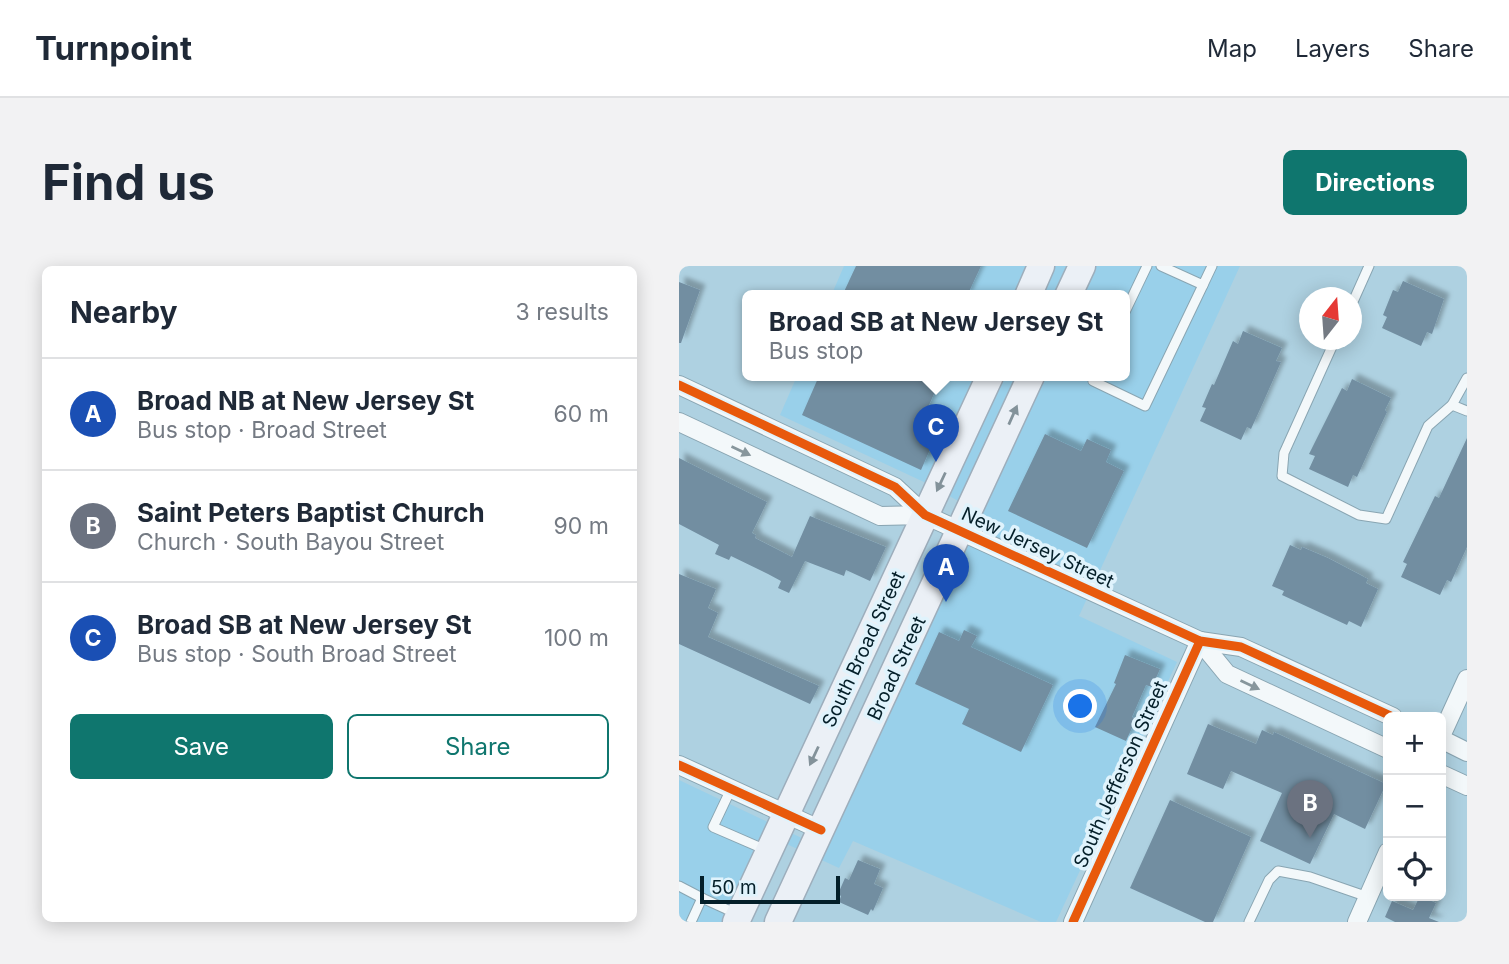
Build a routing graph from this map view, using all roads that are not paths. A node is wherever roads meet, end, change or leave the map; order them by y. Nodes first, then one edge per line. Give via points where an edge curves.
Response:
1 (1041, 266) edge
2 (1082, 266) edge
3 (1147, 266) edge
4 (1161, 266) edge
5 (1212, 266) edge
6 (1369, 266) edge
7 (1203, 285) junction
8 (1359, 287) edge
9 (1031, 290) edge
10 (1071, 290) edge
11 (1130, 302) edge
12 (1330, 350) edge
13 (1467, 378) edge
14 (989, 381) edge
15 (1029, 381) edge
16 (1098, 381) edge
17 (679, 385) edge
18 (1452, 405) junction
19 (1467, 411) edge
20 (679, 422) edge
21 (925, 515) junction
22 (960, 531) junction
23 (1200, 641) junction
24 (1467, 678) edge
25 (1383, 712) edge
26 (1446, 726) edge
27 (1446, 740) edge
28 (1383, 747) edge
29 (1467, 752) edge
30 (679, 765) edge
31 (1443, 775) edge
32 (1467, 786) edge
33 (731, 789) junction
34 (787, 814) junction
35 (821, 830) junction
36 (770, 851) junction
37 (1383, 863) edge
38 (679, 886) edge
39 (1368, 897) junction
40 (702, 898) junction
41 (738, 919) edge
42 (691, 922) edge
43 (778, 922) edge
44 (1073, 922) edge
45 (1248, 922) edge
46 (1356, 922) edge

1 - 9 main road
2 - 10 main road
3 - 11 lane
4 - 7 lane
5 - 7 lane
6 - 8 lane
7 - 16 lane via 1145,406
12 - 18 lane via 1284,453 1282,476 1359,515 1386,519 1428,426
13 - 18 lane
14 -> 21 main road, South Broad Street
22 -> 15 main road, Broad Street
17 - 21 street, New Jersey Street via 895,486
18 - 19 lane
20 -> 21 street, New Jersey Street via 880,516
21 - 22 street, New Jersey Street
21 -> 34 main road, South Broad Street
22 - 23 street, New Jersey Street
22 - 35 main road, Broad Street
23 - 25 street, New Jersey Street via 1241,647
23 -> 28 street, New Jersey Street via 1227,674
23 - 44 street, South Jefferson Street
24 - 26 street
27 - 29 street
30 - 33 street
31 - 32 street
33 - 34 street
33 - 36 lane via 713,827
34 - 35 street
34 - 36 main road, South Broad Street
35 - 43 main road, Broad Street
36 - 41 main road, South Broad Street
37 - 39 street
38 - 40 lane
39 - 45 lane via 1278,871
39 - 46 street
40 - 41 lane
40 - 42 lane

